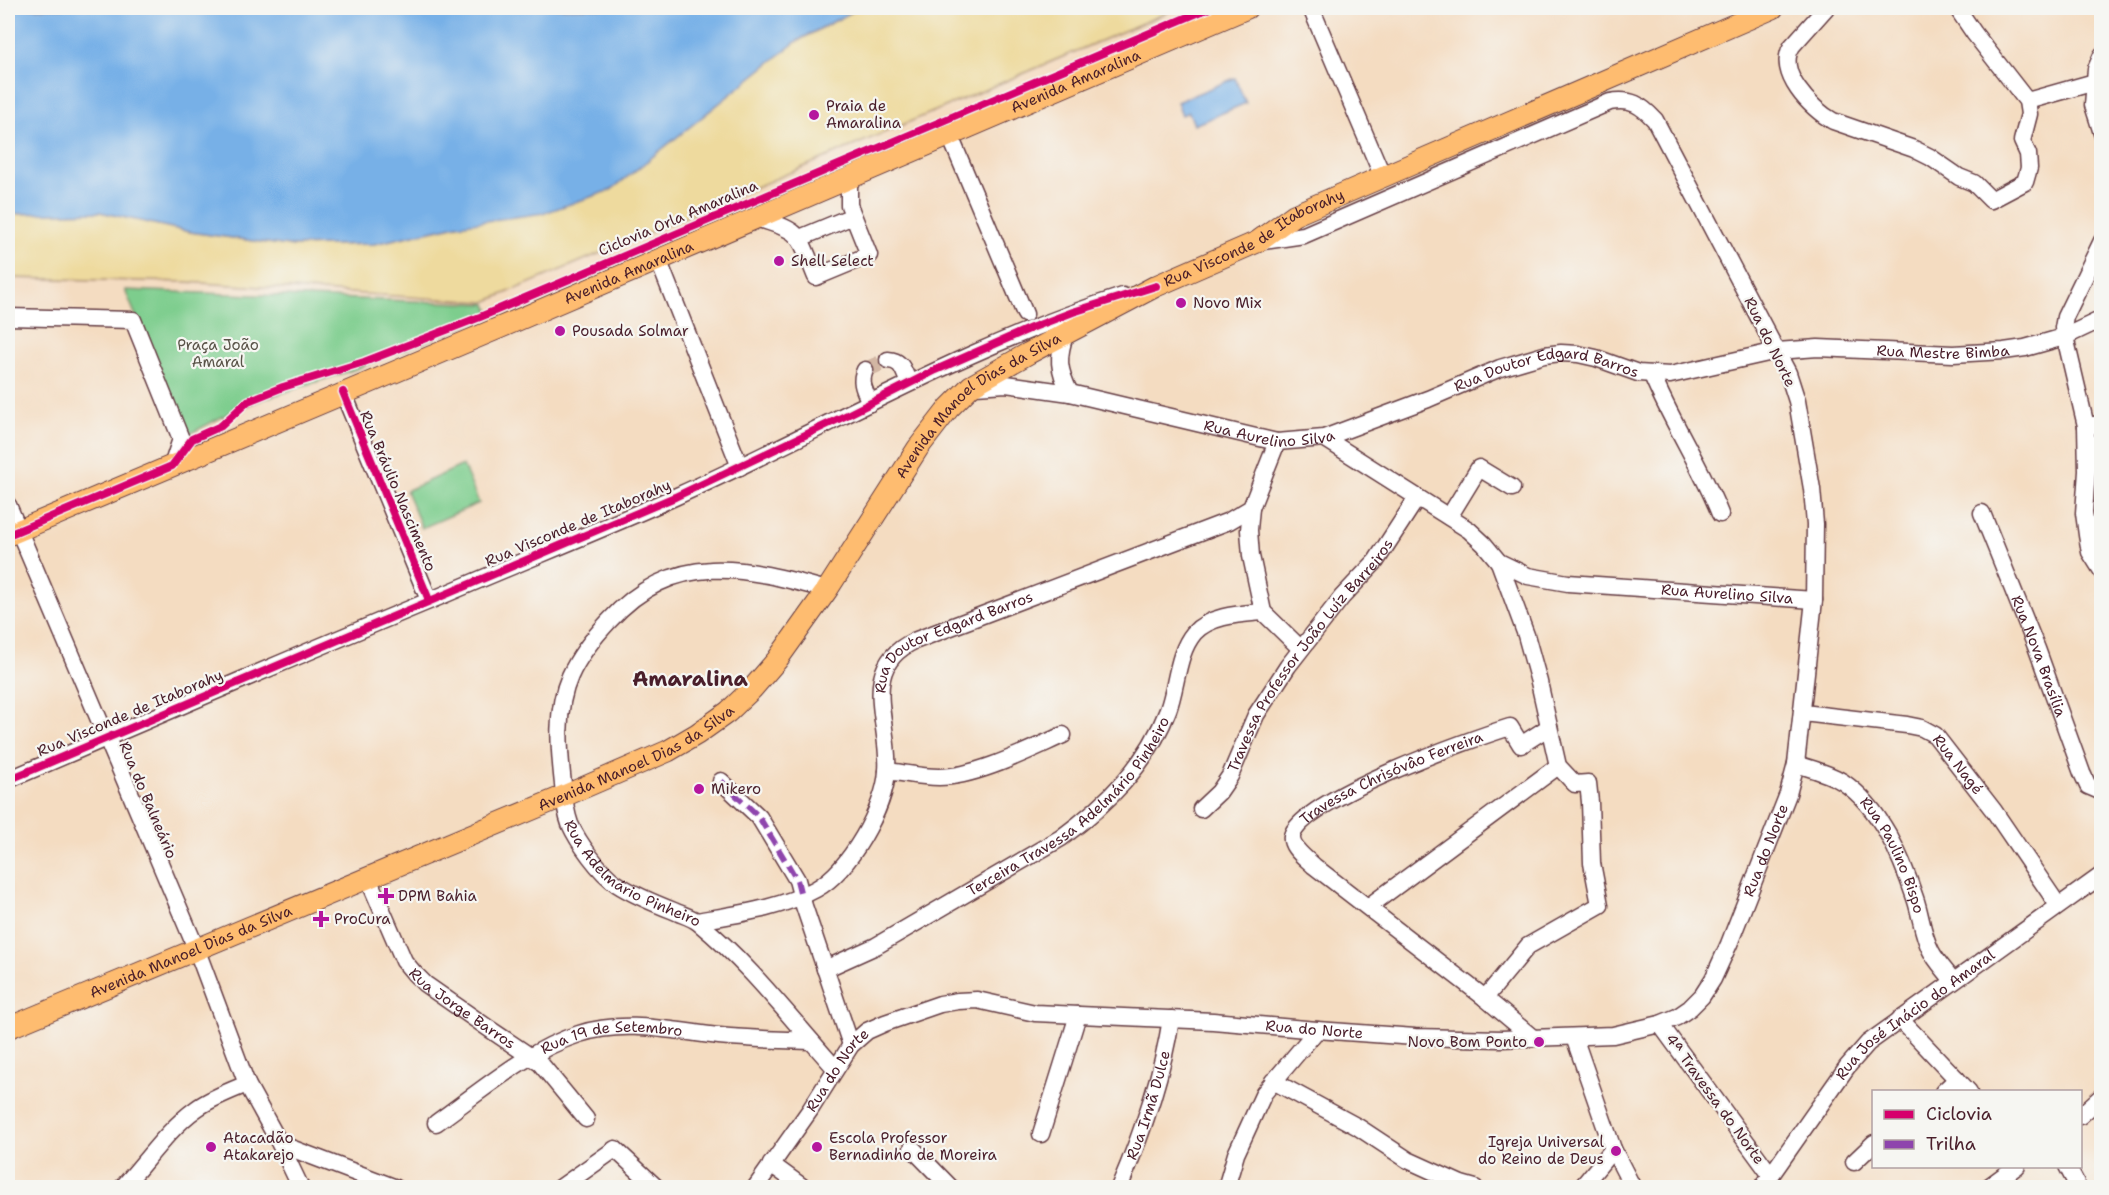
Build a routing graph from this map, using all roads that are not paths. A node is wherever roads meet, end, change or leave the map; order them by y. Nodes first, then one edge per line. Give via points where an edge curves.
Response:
1 (1247, 8) edge
2 (1311, 8) edge
3 (1773, 8) edge
4 (1826, 8) edge
5 (1957, 8) edge
6 (2102, 55) edge
7 (2098, 81) edge
8 (2027, 101) junction
9 (2102, 133) edge
10 (950, 136) junction
11 (1383, 177) junction
12 (849, 178) junction
13 (853, 216) junction
14 (755, 218) junction
15 (800, 238) junction
16 (2102, 241) edge
17 (1257, 242) junction
18 (658, 259) junction
19 (1156, 286) junction
20 (1025, 314) dead end
21 (8, 317) edge
22 (2102, 319) edge
23 (1066, 332) junction
24 (2064, 337) junction
25 (1777, 351) junction
26 (888, 360) dead end
27 (865, 370) dead end
28 (1652, 375) junction
29 (909, 383) junction
30 (972, 387) junction
31 (343, 392) junction
32 (1070, 393) junction
33 (870, 403) junction
34 (2094, 425) edge
35 (1324, 438) junction
36 (1277, 442) junction
37 (172, 466) junction
38 (740, 467) junction
39 (1512, 488) dead end
40 (1417, 498) junction
41 (8, 505) edge
42 (1251, 508) junction
43 (1982, 513) dead end
44 (1720, 514) dead end
45 (1449, 517) junction
46 (13, 533) edge
47 (1499, 562) junction
48 (2102, 571) edge
49 (827, 590) junction
50 (429, 600) junction
51 (1814, 600) junction
52 (1263, 612) junction
53 (1300, 648) junction
54 (1803, 713) junction
55 (1549, 727) junction
56 (1063, 735) dead end
57 (106, 737) junction
58 (1796, 764) junction
59 (1558, 766) junction
60 (887, 771) junction
61 (8, 780) edge
62 (721, 781) dead end
63 (2102, 792) edge
64 (564, 796) junction
65 (1200, 809) dead end
66 (2102, 875) edge
67 (368, 878) junction
68 (801, 896) junction
69 (2058, 906) junction
70 (1368, 907) junction
71 (697, 921) junction
72 (196, 948) junction
73 (825, 969) junction
74 (1953, 981) junction
75 (1485, 998) junction
76 (1078, 1015) junction
77 (1171, 1018) junction
78 (1900, 1019) junction
79 (1660, 1024) junction
80 (8, 1028) edge
81 (1317, 1030) junction
82 (1574, 1037) junction
83 (1533, 1038) junction
84 (811, 1041) junction
85 (851, 1045) junction
86 (532, 1056) junction
87 (835, 1068) junction
88 (1273, 1081) junction
89 (247, 1084) junction
90 (1963, 1085) edge
91 (1949, 1090) edge
92 (2102, 1096) edge
93 (2082, 1114) edge
94 (586, 1119) dead end
95 (436, 1123) dead end
96 (1041, 1134) dead end
97 (280, 1144) junction
98 (1872, 1145) edge
99 (912, 1149) dead end
100 (1613, 1149) junction
101 (1854, 1162) dead end
102 (771, 1164) junction
103 (2016, 1168) edge
104 (2068, 1168) edge
105 (1766, 1181) edge
106 (2076, 1183) dead end
107 (1465, 1186) edge
108 (122, 1188) edge
109 (301, 1188) edge
110 (396, 1188) edge
111 (560, 1188) edge
112 (657, 1188) edge
113 (755, 1188) edge
114 (804, 1188) edge
115 (951, 1188) edge
116 (1119, 1188) edge
117 (1226, 1188) edge
118 (1581, 1188) edge
119 (1633, 1188) edge
120 (1987, 1188) edge

1 - 10 main road, Avenida Amaralina
2 - 11 street
3 - 11 main road, Rua Visconde de Itaborahy
4 - 8 street via 1792,46 1786,61 1796,86 1811,105 1833,121 1914,149 1974,183 1991,200 2025,182 2028,154 2022,141 2029,114
5 - 8 street
6 - 7 street via 2096,69
7 - 8 street
7 - 9 street via 2093,105
10 - 12 main road, Avenida Amaralina
10 - 20 street
11 - 17 main road, Rua Visconde de Itaborahy via 1294,215
12 - 13 street
12 - 14 main road, Avenida Amaralina
13 - 15 street
13 - 15 street via 869,255 816,277
14 - 15 street via 792,230
14 - 18 main road, Avenida Amaralina
16 - 24 street via 2066,317
17 - 19 main road, Rua Visconde de Itaborahy
17 - 25 street, Rua do Norte via 1304,235 1610,102 1635,102 1655,120
18 - 31 main road, Avenida Amaralina
18 - 38 street
19 - 23 main road, Avenida Manoel Dias da Silva
19 - 29 street, Rua Visconde de Itaborahy via 1031,328
21 - 37 street via 133,320 181,439
22 - 24 street, Rua Mestre Bimba
23 - 30 main road, Avenida Manoel Dias da Silva
23 - 32 street via 1059,366
24 - 25 street, Rua Mestre Bimba via 1981,354 1848,348
24 - 34 street
25 - 28 street, Rua Doutor Edgard Barros via 1670,375
25 - 51 street, Rua do Norte via 1797,401 1812,489
26 - 29 street via 899,363
27 - 33 street via 861,378
28 - 35 street, Rua Doutor Edgard Barros via 1578,354 1544,355 1500,368
28 - 44 street
29 - 33 street, Rua Visconde de Itaborahy
30 - 32 street, Rua Aurelino Silva via 1006,384
30 - 49 main road, Avenida Manoel Dias da Silva via 949,408 918,448
31 - 37 main road, Avenida Amaralina
31 - 50 street, Rua Bráulio Nascimento
32 - 36 street, Rua Aurelino Silva
33 - 38 street, Rua Visconde de Itaborahy
34 - 48 street via 2084,513 2090,552
35 - 36 street, Rua Aurelino Silva
35 - 40 street, Rua Aurelino Silva
36 - 42 street
37 - 46 main road, Avenida Amaralina
38 - 50 street, Rua Visconde de Itaborahy
39 - 45 street via 1479,468
40 - 45 street, Rua Aurelino Silva
40 - 53 street, Travessa Professor João Luíz Barreiros via 1376,561
41 - 46 street, Rua do Balneário
42 - 52 street via 1251,556
42 - 60 street, Rua Doutor Edgard Barros via 1229,521 902,646 882,672
43 - 63 street, Rua Nova Brasília via 2082,773 2088,786
45 - 47 street, Rua Aurelino Silva via 1469,530
46 - 57 street, Rua do Balneário
47 - 51 street, Rua Aurelino Silva via 1528,576 1568,583
47 - 55 street, Rua Aurelino Silva via 1526,635
49 - 64 main road, Avenida Manoel Dias da Silva via 777,660 728,712 668,750
49 - 64 street, Rua Adelmário Pinheiro via 719,568 671,577 629,601 596,635 570,677 561,705 559,732
50 - 57 street, Rua Visconde de Itaborahy
51 - 54 street, Rua do Norte
52 - 53 street
52 - 73 street, Terceira Travessa Adelmário Pinheiro via 1219,619 1195,631 1153,743 1111,797 1087,819 876,946
53 - 65 street, Travessa Professor João Luíz Barreiros via 1256,715 1230,776 1220,792
54 - 58 street, Rua do Norte
54 - 69 street, Rua Nagé via 1908,725 1935,735
55 - 59 street, Rua Aurelino Silva
55 - 70 street, Travessa Chrisóvâo Ferreira via 1521,745 1510,727 1408,765 1308,815 1293,833 1298,850
56 - 60 street via 955,775
57 - 61 street, Rua Visconde de Itaborahy
57 - 72 street, Rua do Balneário
58 - 74 street, Rua Paulino Bispo via 1842,781 1872,811 1902,864 1932,953
58 - 79 street, Rua do Norte via 1788,794 1713,979 1690,1008
59 - 70 street
59 - 75 street via 1575,784 1588,783 1592,863 1600,904 1528,946
60 - 68 street, Rua Doutor Edgard Barros via 881,798 853,853 829,881
62 - 68 street via 759,817 797,880
64 - 67 main road, Avenida Manoel Dias da Silva
64 - 71 street, Rua Adelmário Pinheiro via 575,834 616,884
66 - 69 street, Rua José Inácio do Amaral
67 - 72 main road, Avenida Manoel Dias da Silva
67 - 86 street, Rua Jorge Barros via 401,955 414,973
68 - 71 street, Rua Doutor Edgard Barros
68 - 73 street
69 - 74 street, Rua José Inácio do Amaral
70 - 75 street, Travessa Chrisóvâo Ferreira
71 - 84 street, Rua Adelmário Pinheiro via 747,968
72 - 80 main road, Avenida Manoel Dias da Silva
72 - 89 street, Rua do Balneário
73 - 85 street
74 - 78 street, Rua José Inácio do Amaral
75 - 83 street, Travessa Chrisóvâo Ferreira
76 - 77 street, Rua do Norte
76 - 85 street, Rua do Norte via 1035,1013 978,1000 958,1001 885,1023 867,1031
76 - 96 street
77 - 81 street, Rua do Norte
77 - 116 street, Rua Irmã Dulce via 1153,1095
78 - 90 street
78 - 105 street, Rua José Inácio do Amaral via 1847,1067
79 - 82 street, Rua do Norte via 1614,1035
79 - 105 street, 4ª Travessa do Norte
81 - 83 street, Rua do Norte via 1415,1037
81 - 88 street
82 - 83 street, Rua do Norte
82 - 100 street
84 - 86 street, Rua 19 de Setembro via 626,1026 578,1034
84 - 87 street, Rua Adelmário Pinheiro
85 - 87 street, Rua do Norte
86 - 94 street, Rua Jorge Barros
86 - 95 street, Rua 19 de Setembro
87 - 102 street, Rua do Norte
88 - 107 street via 1358,1127 1408,1160
88 - 117 street via 1249,1122
89 - 97 street, Rua do Balneário
89 - 108 street via 195,1109
90 - 91 street
92 - 93 street
97 - 109 street, Rua do Balneário
97 - 110 street
98 - 101 street
99 - 115 street
100 - 118 street
100 - 119 street
102 - 113 street, Rua do Norte
102 - 114 street
103 - 120 street
104 - 106 street
111 - 112 street via 615,1149

